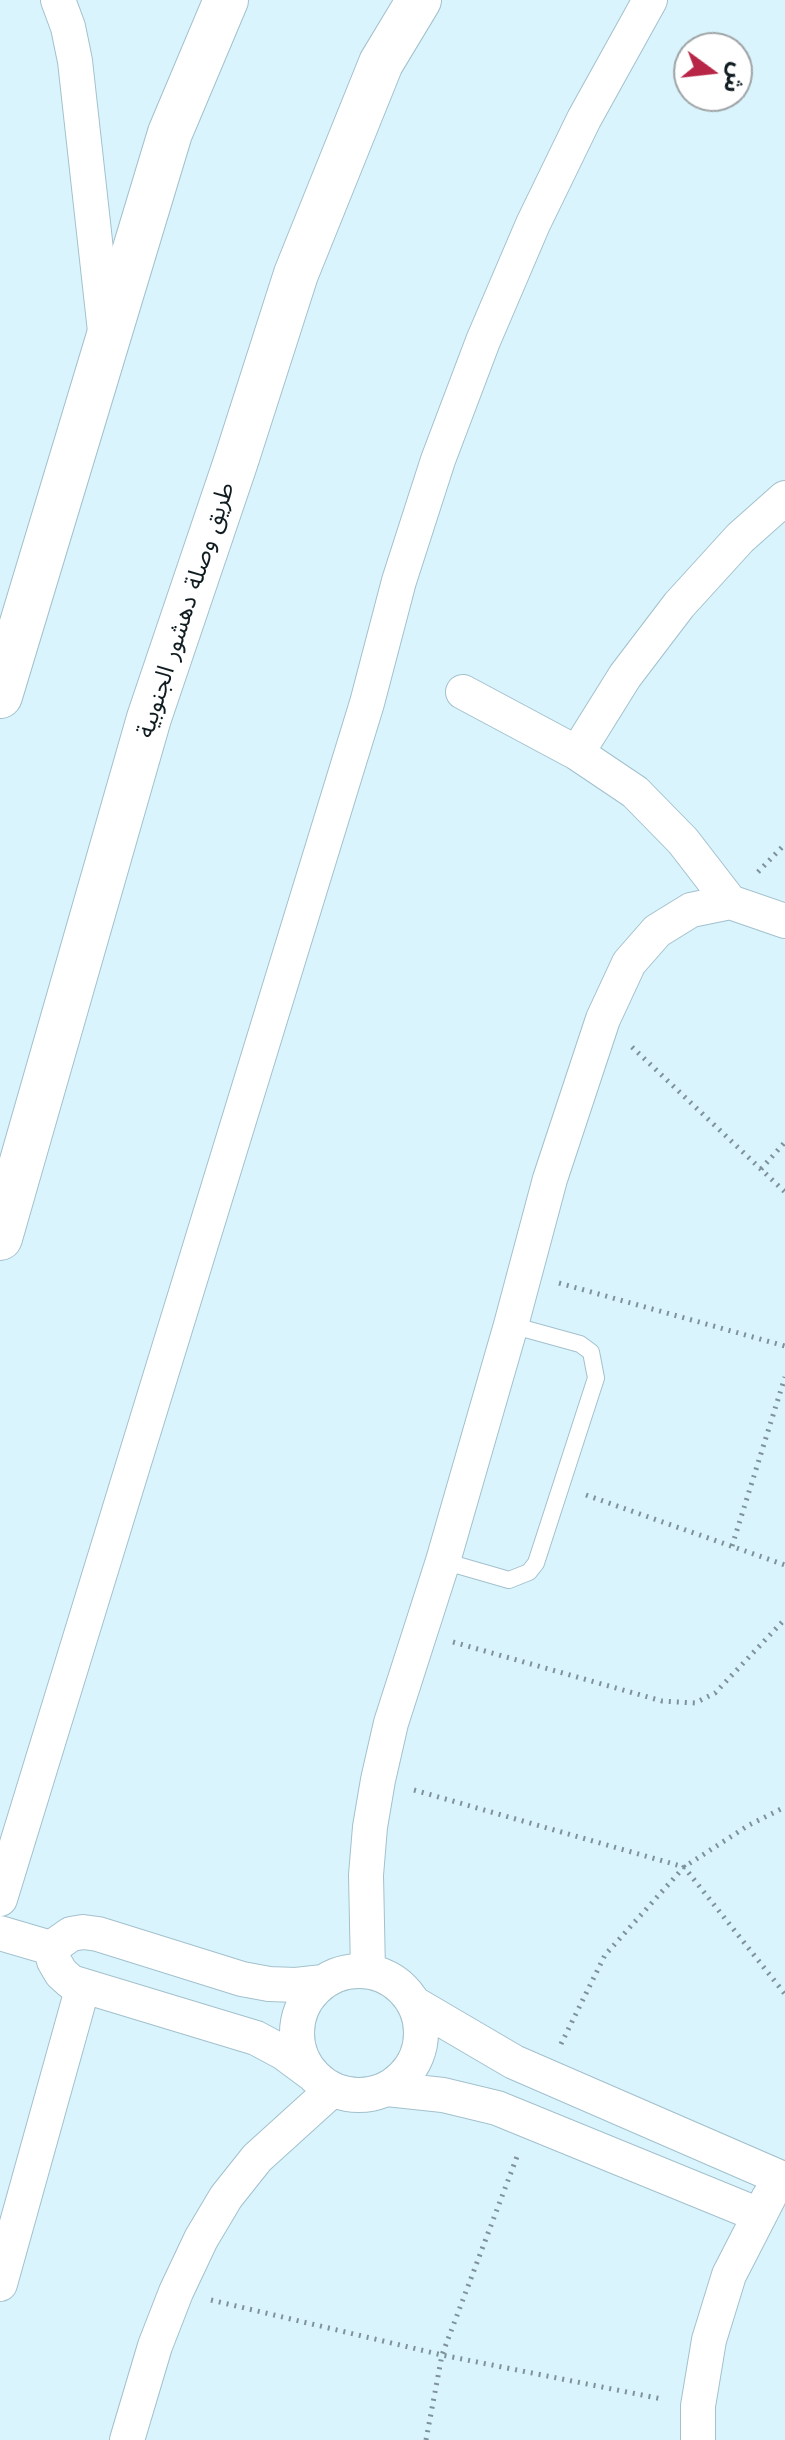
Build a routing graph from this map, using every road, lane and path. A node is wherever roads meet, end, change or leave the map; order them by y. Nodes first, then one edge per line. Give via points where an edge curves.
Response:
1 (58, 0) edge
2 (226, 0) edge
3 (419, 0) edge
4 (650, 0) edge
5 (107, 346) junction
6 (785, 498) edge
7 (463, 692) dead end
8 (0, 696) edge
9 (577, 753) junction
10 (730, 902) junction
11 (785, 921) edge
12 (603, 1019) junction
13 (785, 1142) edge
14 (761, 1169) junction
15 (785, 1192) edge
16 (0, 1238) edge
17 (525, 1273) junction
18 (511, 1325) junction
19 (785, 1346) edge
20 (785, 1377) edge
21 (561, 1486) junction
22 (732, 1546) junction
23 (443, 1561) junction
24 (785, 1565) edge
25 (785, 1619) edge
26 (420, 1633) junction
27 (378, 1780) junction
28 (0, 1899) edge
29 (0, 1933) edge
30 (51, 1948) junction
31 (368, 1971) junction
32 (323, 1982) junction
33 (83, 1986) junction
34 (785, 1994) edge
35 (415, 2004) junction
36 (322, 2081) junction
37 (387, 2089) junction
38 (783, 2176) edge
39 (759, 2215) junction
40 (0, 2284) edge
41 (176, 2292) junction
42 (698, 2406) junction
43 (127, 2440) edge
44 (698, 2440) edge

1 - 5 street via 75,61
2 - 5 highway via 170,133
3 - 16 highway, طريق وصلة دهشور الجنوبية via 381,63 296,274 149,718
4 - 28 street via 533,224 438,460
5 - 8 highway
6 - 9 street via 679,605 625,676
7 - 9 street
9 - 10 street via 635,792 683,841
10 - 11 street
10 - 12 street via 691,910 657,931 629,963
12 - 14 path
12 - 17 street
13 - 14 path
14 - 15 path
17 - 18 street
17 - 19 path
18 - 21 lane via 580,1344 591,1352 596,1378
18 - 23 street
20 - 22 path
21 - 22 path
21 - 23 lane via 529,1572 509,1580
22 - 24 path
23 - 26 street
25 - 26 path via 715,1693 695,1703 662,1701
26 - 27 street
27 - 31 street via 366,1875
27 - 34 path via 684,1867
29 - 30 street
30 - 32 street via 83,1932 242,1979
30 - 33 street via 61,1973
31 - 32 street via 353,1970
31 - 35 street via 403,1988
32 - 36 street via 300,2014 297,2035 300,2055
33 - 36 street via 256,2038
33 - 40 street
35 - 37 street via 421,2022 416,2062
35 - 38 street via 514,2062
36 - 37 street via 360,2096
36 - 41 street via 226,2197
37 - 39 street via 497,2108
38 - 39 street
39 - 42 street via 729,2275 709,2340
41 - 42 path via 442,2355
41 - 43 street
42 - 44 street

